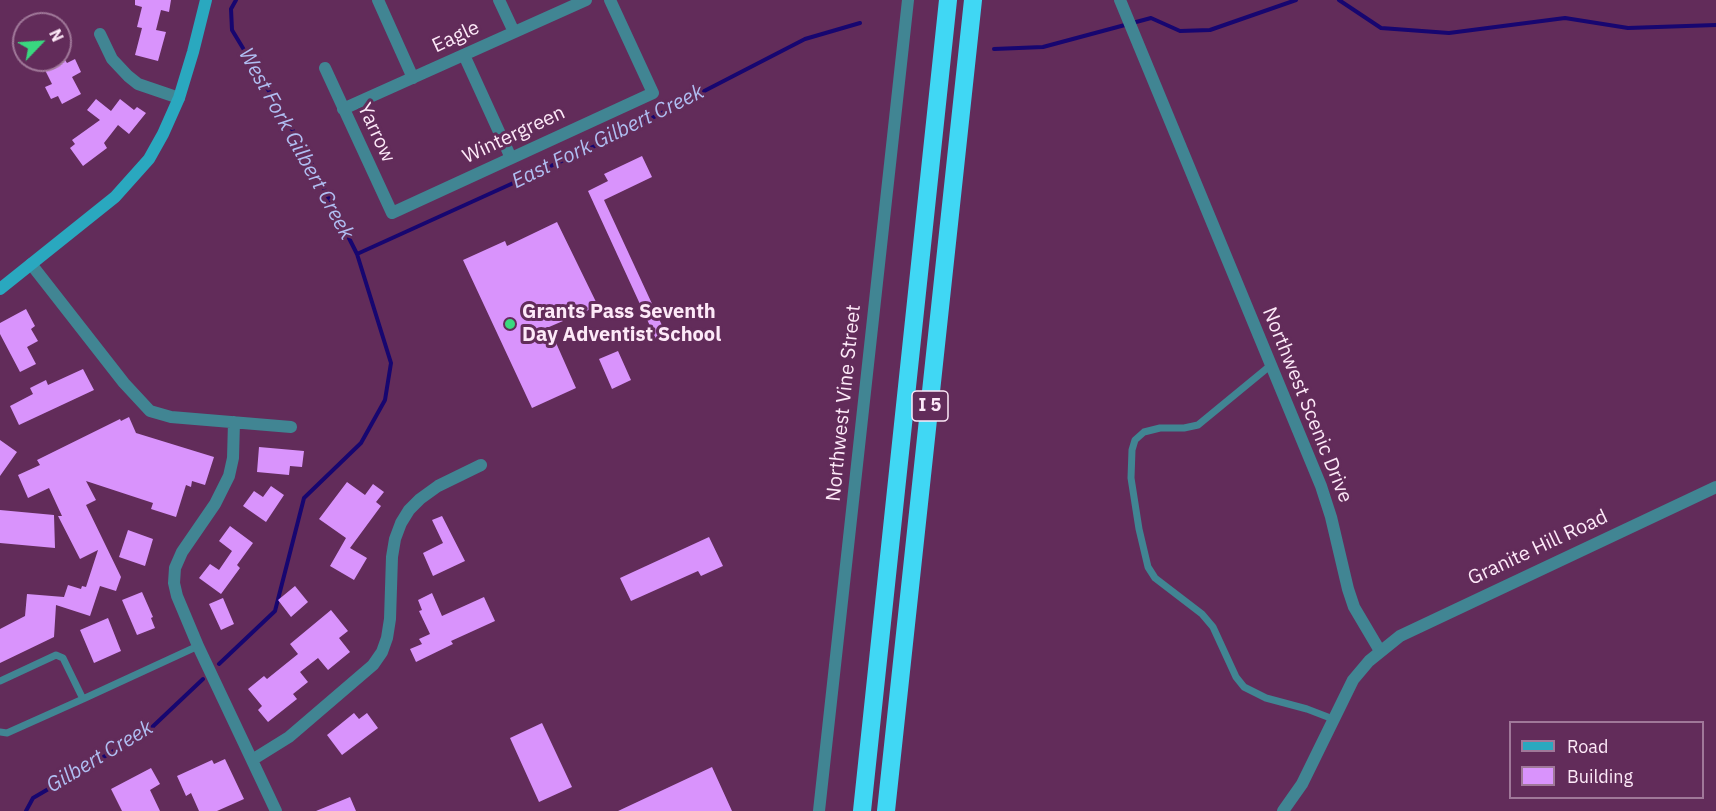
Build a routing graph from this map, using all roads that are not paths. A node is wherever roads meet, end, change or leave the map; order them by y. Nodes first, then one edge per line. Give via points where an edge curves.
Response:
1 (206, 0) edge
2 (378, 0) edge
3 (499, 0) edge
4 (586, 0) edge
5 (610, 0) edge
6 (908, 0) edge
7 (948, 0) edge
8 (973, 0) edge
9 (1120, 0) edge
10 (514, 32) junction
11 (100, 34) dead end
12 (464, 55) junction
13 (326, 68) dead end
14 (413, 78) junction
15 (179, 98) junction
16 (344, 109) junction
17 (511, 158) junction
18 (392, 213) joint
19 (31, 264) junction
20 (0, 289) edge
21 (1271, 365) junction
22 (234, 422) junction
23 (291, 427) dead end
24 (481, 465) dead end
25 (1716, 487) edge
26 (198, 646) junction
27 (1380, 651) junction
28 (0, 681) edge
29 (83, 699) junction
30 (1333, 719) junction
31 (0, 732) edge
32 (252, 760) junction
33 (276, 811) edge
34 (819, 811) edge
35 (861, 811) edge
36 (886, 811) edge
37 (1283, 811) edge

1 - 15 main road
2 - 14 street
3 - 10 street
4 - 10 street, Eagle
5 - 17 street, Wintergreen via 653,93
6 - 34 street, Northwest Vine Street
7 - 35 highway, I 5
8 - 36 highway, I 5
9 - 21 street, Northwest Scenic Drive
10 - 12 street, Eagle
11 - 15 street via 112,59 128,76 138,84
12 - 14 street, Eagle
12 - 17 street
13 - 16 street, Yarrow
14 - 16 street, Eagle
15 - 19 main road via 154,149 132,179
16 - 18 street, Yarrow
17 - 18 street, Wintergreen
19 - 20 main road
19 - 22 street via 150,411 163,416
21 - 27 street, Northwest Scenic Drive via 1331,517 1354,607
21 - 30 lane via 1198,424 1144,432 1135,440 1131,478 1139,529 1148,567 1155,578 1213,627 1244,687
22 - 23 street
22 - 26 street via 233,458 225,489 175,568 177,596
24 - 32 street via 420,499 401,523 392,557 387,638 373,665 289,737
25 - 27 street, Granite Hill Road via 1413,629
26 - 29 lane
26 - 32 street
27 - 30 street via 1353,680
28 - 29 lane via 56,655 63,658
29 - 31 lane via 7,733
30 - 37 street via 1302,784
32 - 33 street

